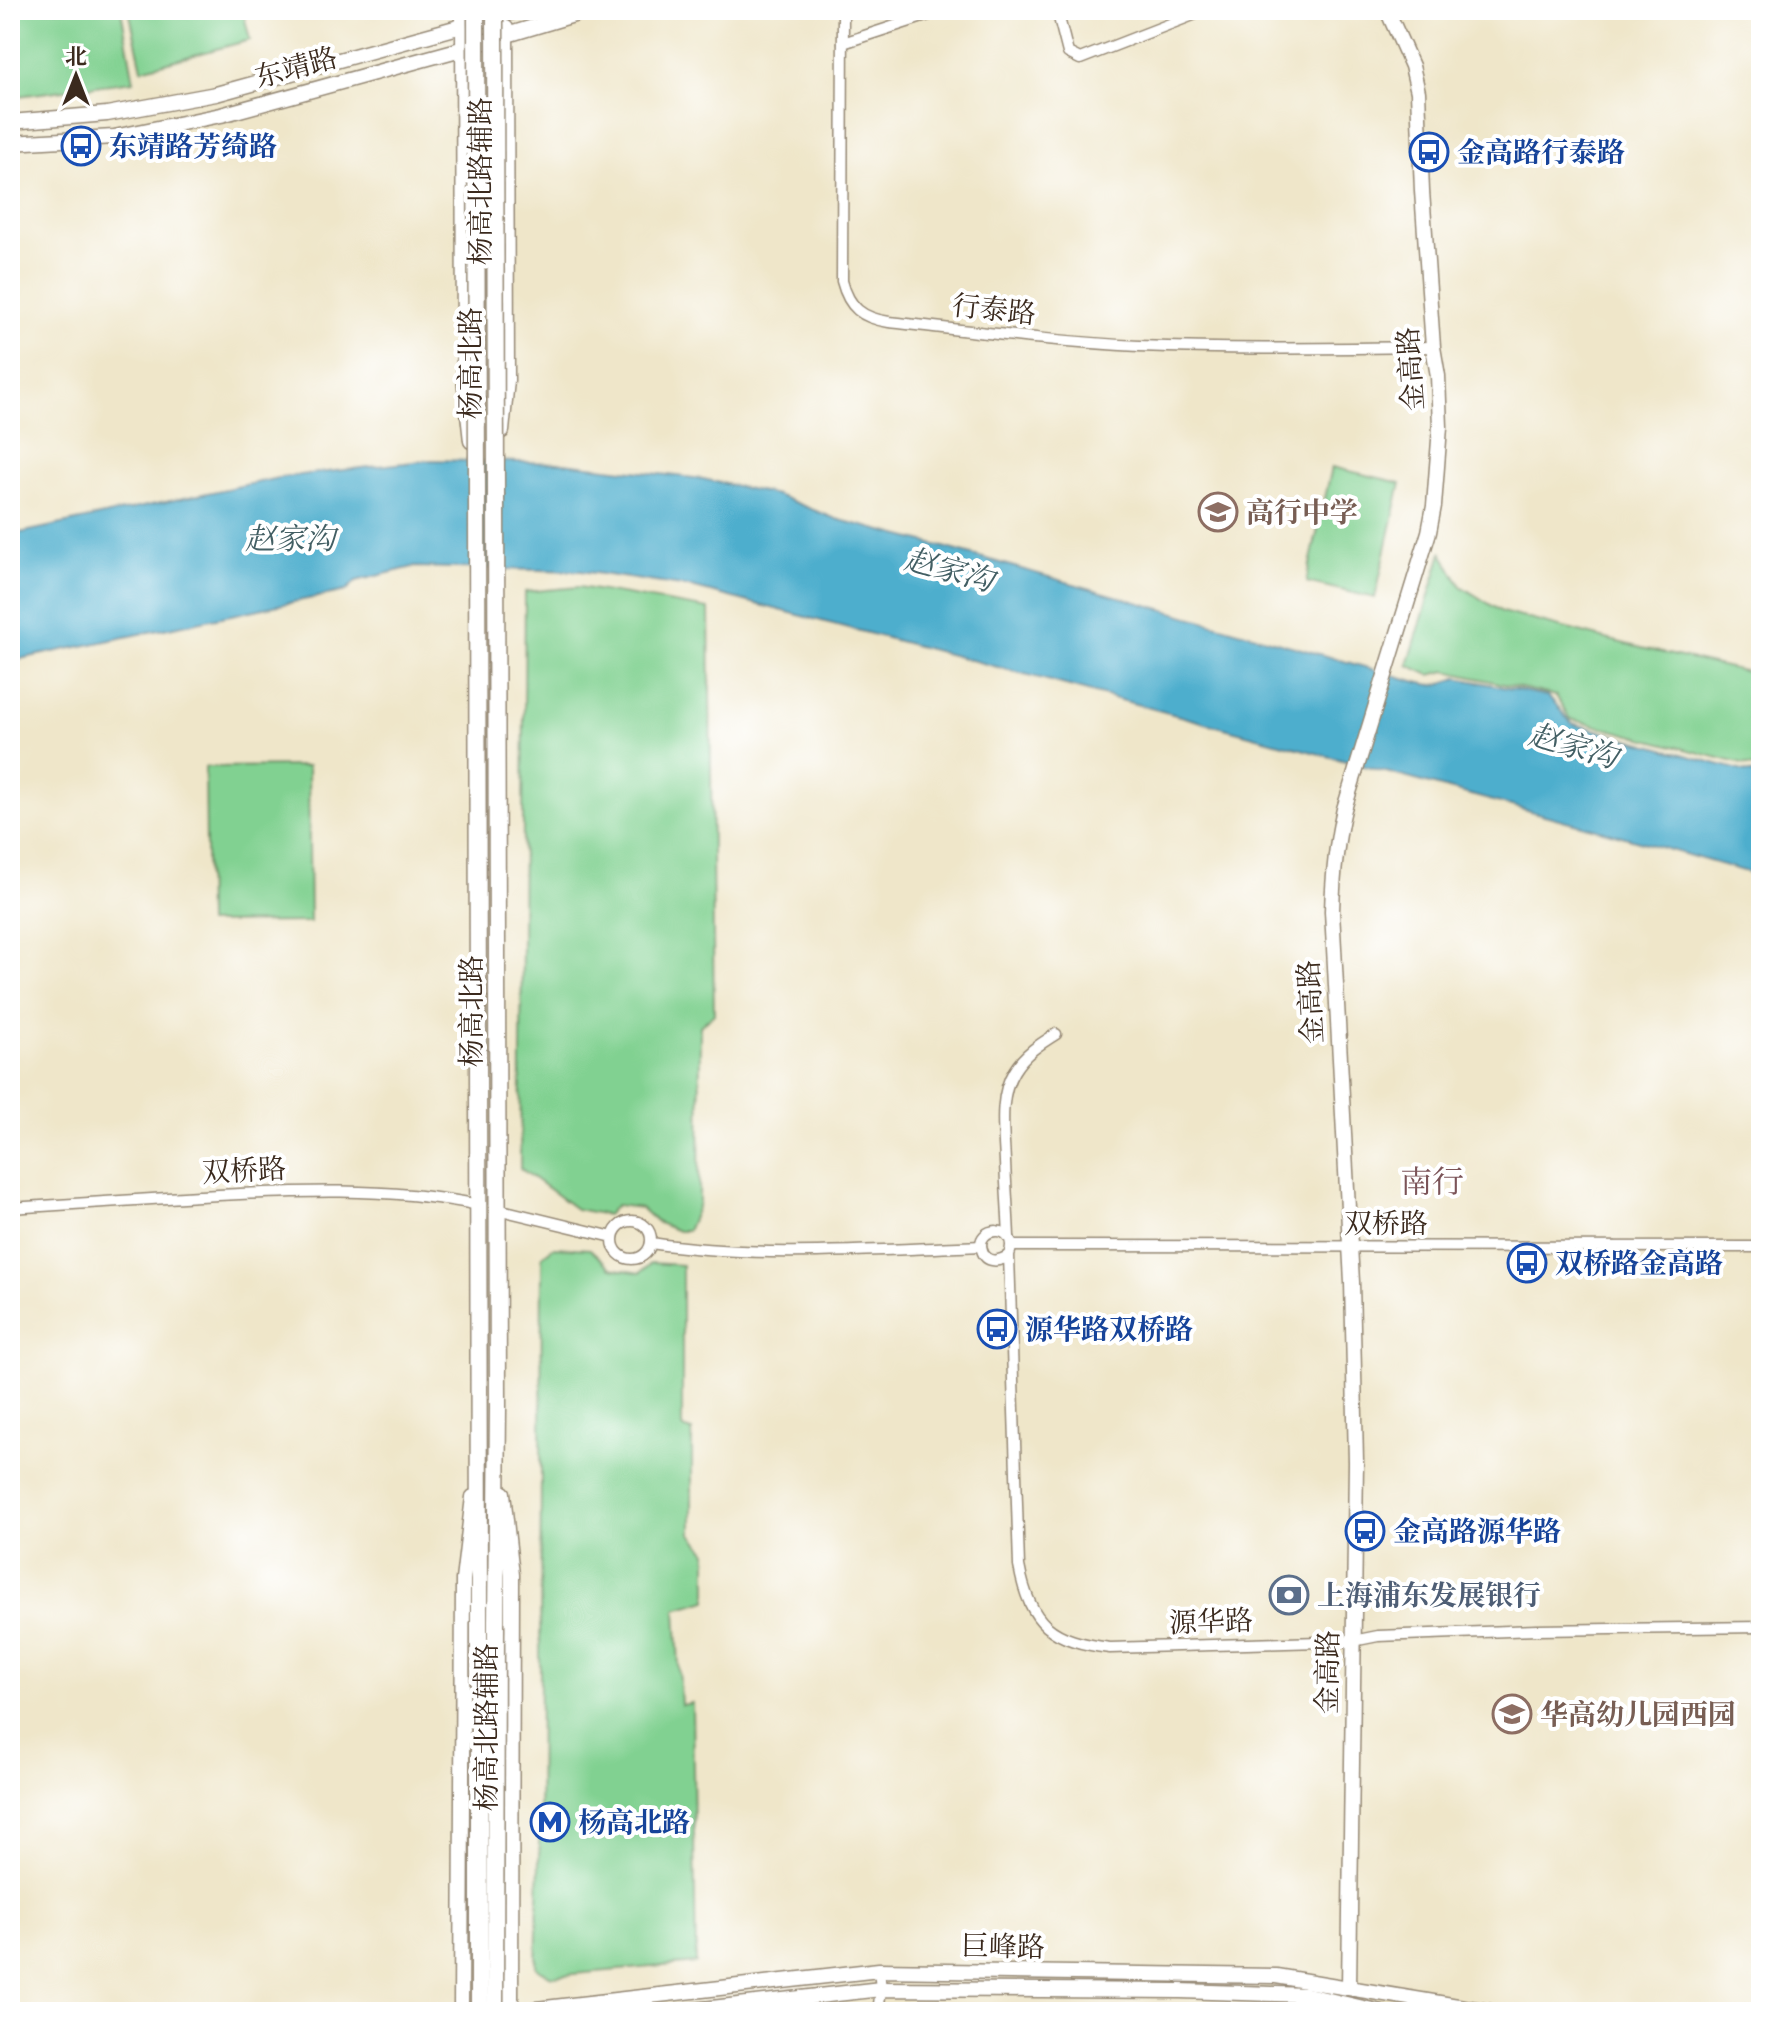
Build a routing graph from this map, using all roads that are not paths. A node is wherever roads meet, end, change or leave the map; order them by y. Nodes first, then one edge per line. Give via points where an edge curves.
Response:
1 (476, 10) edge
2 (590, 10) edge
3 (843, 10) edge
4 (944, 10) edge
5 (1057, 10) edge
6 (1206, 10) edge
7 (1387, 10) edge
8 (507, 11) edge
9 (460, 21) edge
10 (513, 33) junction
11 (843, 43) junction
12 (463, 49) junction
13 (10, 122) edge
14 (10, 143) edge
15 (1433, 347) junction
16 (477, 494) junction
17 (496, 495) junction
18 (1056, 1034) dead end
19 (479, 1205) junction
20 (10, 1208) edge
21 (497, 1209) junction
22 (613, 1237) junction
23 (651, 1243) junction
24 (981, 1246) junction
25 (1010, 1246) junction
26 (1349, 1247) junction
27 (1761, 1247) edge
28 (498, 1444) junction
29 (479, 1445) junction
30 (487, 1622) junction
31 (1761, 1627) edge
32 (1353, 1641) junction
33 (879, 1970) junction
34 (1349, 1988) junction
35 (881, 1989) junction
36 (1349, 2009) edge
37 (461, 2012) edge
38 (479, 2012) edge
39 (495, 2012) edge
40 (511, 2012) edge
41 (676, 2012) edge
42 (878, 2012) edge
43 (1381, 2012) edge
44 (1494, 2012) edge

1 - 16 highway, 杨高北路, bridge
2 - 10 main road, 东靖路
3 - 11 street, 行泰路
4 - 11 street
5 - 6 street via 1068,53 1080,59
7 - 15 main road, 金高路 via 1418,92
8 - 9 main road, 东靖路
8 - 10 main road, 杨高北路辅路
8 - 17 highway, 杨高北路, bridge
9 - 12 main road, 杨高北路辅路
9 - 13 main road, 东靖路 via 216,94 107,114
10 - 12 main road, 东靖路
10 - 17 main road, 杨高北路辅路, bridge via 507,380
11 - 15 street, 行泰路 via 842,281 861,314 889,322 1124,345
12 - 14 main road, 东靖路 via 221,115 130,134
12 - 16 main road, 杨高北路辅路, bridge via 464,378
15 - 26 main road, 金高路 via 1440,427 1434,506 1344,809 1333,874
16 - 19 highway, 杨高北路
17 - 21 highway, 杨高北路
18 - 25 street, 源华路 via 1024,1058 1006,1088
19 - 20 street, 双桥路 via 430,1196 314,1190
19 - 29 highway, 杨高北路
21 - 22 street
21 - 28 highway, 杨高北路
22 - 23 street via 618,1227 635,1221 649,1231
22 - 23 street via 618,1254 629,1259 645,1254
23 - 24 street via 765,1252
24 - 25 street via 992,1261 1001,1260
24 - 25 street via 984,1237 1001,1231
25 - 26 street, 双桥路
25 - 32 street, 源华路 via 1019,1566 1033,1612 1067,1639 1110,1648
26 - 27 street, 双桥路
26 - 32 main road, 金高路 via 1356,1462
28 - 30 highway, 杨高北路
28 - 40 main road, 杨高北路辅路 via 512,1575
29 - 30 highway, 杨高北路
29 - 37 main road, 杨高北路辅路 via 463,1580
30 - 38 highway, 杨高北路, bridge
30 - 39 highway, 杨高北路, bridge
31 - 32 street, 源华路 via 1537,1630
32 - 34 main road, 金高路
33 - 34 main road, 巨峰路 via 1235,1974
33 - 35 street
33 - 40 main road, 巨峰路
34 - 36 street, 金高路
34 - 44 main road, 巨峰路
35 - 36 main road, 巨峰路 via 1307,1995
35 - 41 main road, 巨峰路
35 - 42 street
36 - 43 main road, 巨峰路

